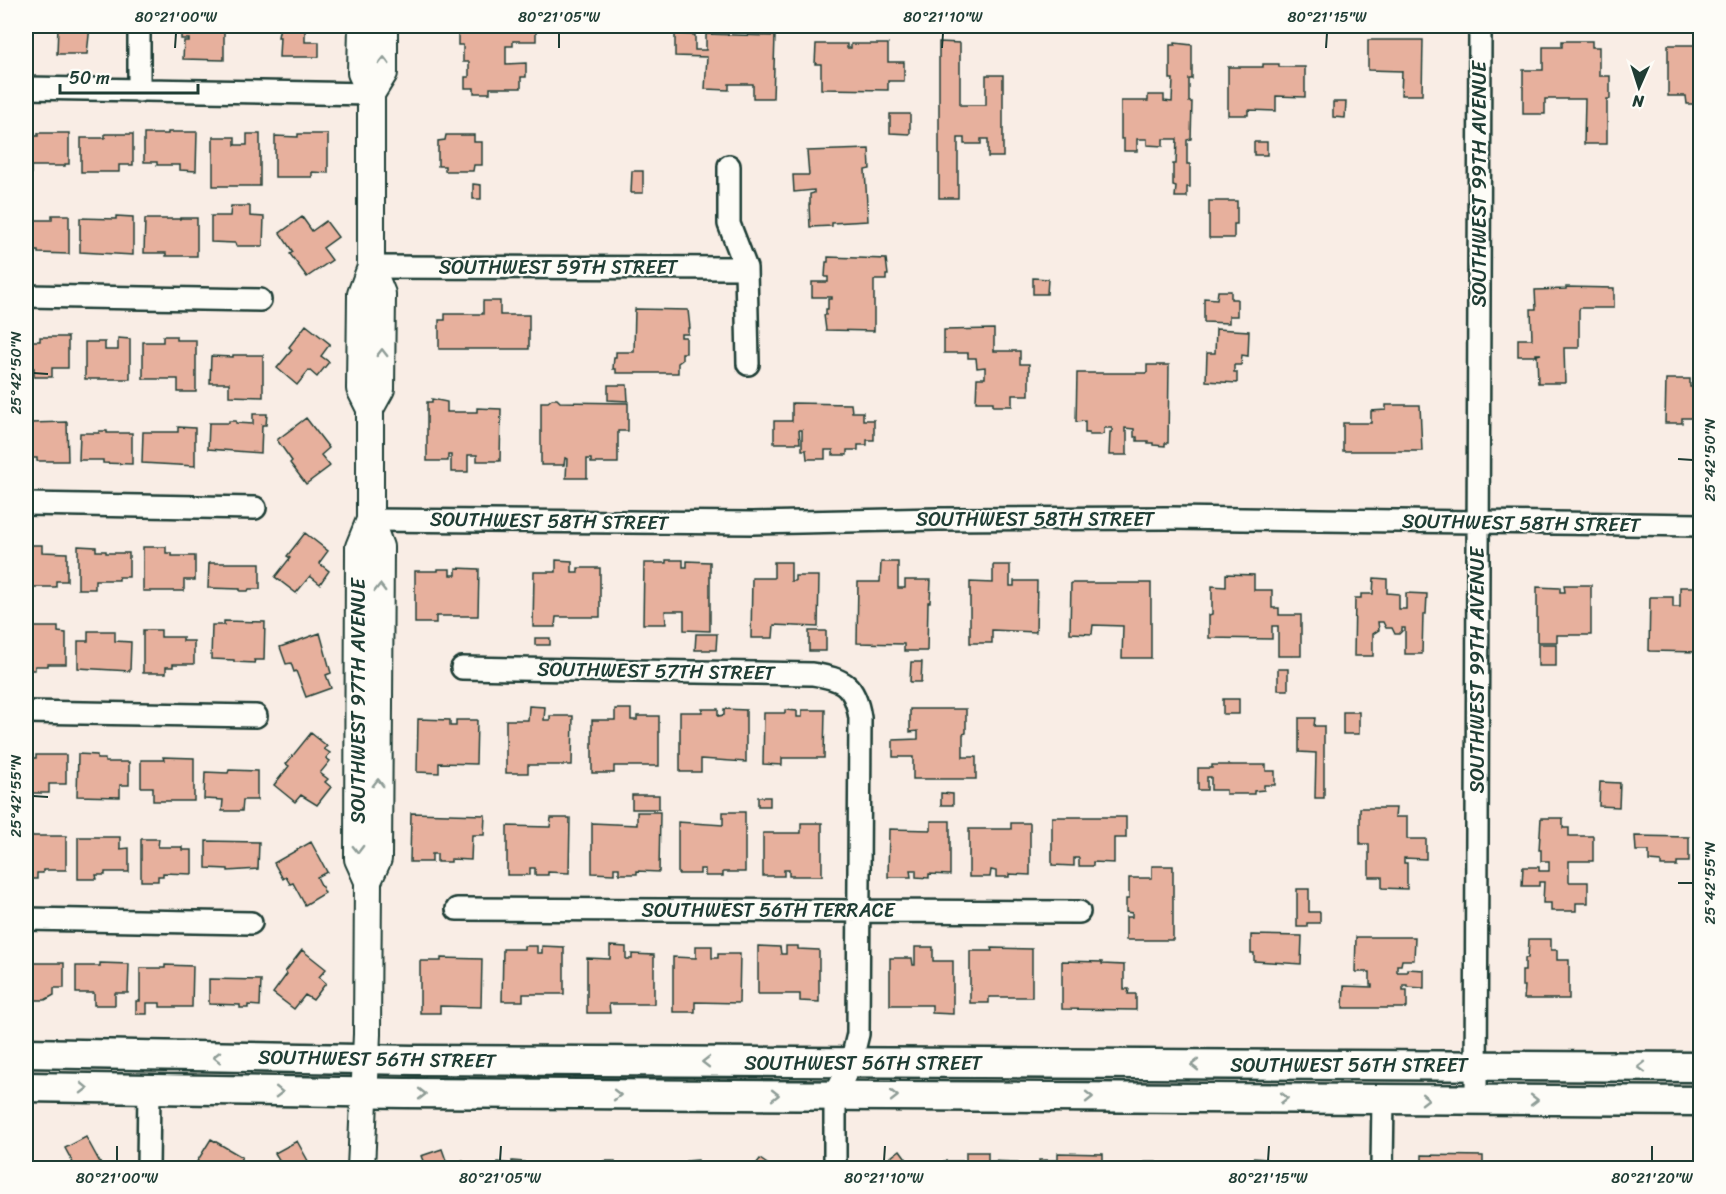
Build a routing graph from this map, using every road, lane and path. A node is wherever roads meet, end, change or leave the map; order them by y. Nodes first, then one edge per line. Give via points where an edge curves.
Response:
1 (140, 26) edge
2 (362, 26) edge
3 (384, 26) edge
4 (1479, 26) edge
5 (26, 88) edge
6 (139, 91) junction
7 (371, 94) junction
8 (729, 166) dead end
9 (371, 267) junction
10 (746, 268) junction
11 (26, 296) edge
12 (260, 300) dead end
13 (748, 364) dead end
14 (26, 504) edge
15 (255, 508) dead end
16 (370, 520) junction
17 (1478, 523) junction
18 (1701, 525) edge
19 (462, 668) dead end
20 (26, 712) edge
21 (256, 716) dead end
22 (457, 909) dead end
23 (858, 911) junction
24 (1079, 912) dead end
25 (26, 919) edge
26 (251, 923) dead end
27 (26, 1053) edge
28 (366, 1059) junction
29 (851, 1063) junction
30 (1476, 1066) junction
31 (1701, 1067) edge
32 (26, 1087) edge
33 (149, 1089) junction
34 (364, 1093) junction
35 (835, 1095) junction
36 (1383, 1098) junction
37 (1476, 1099) junction
38 (1701, 1101) edge
39 (148, 1168) edge
40 (362, 1168) edge
41 (835, 1168) edge
42 (1382, 1168) edge

1 - 6 street
2 - 7 street, SOUTHWEST 97TH AVENUE via 361,73
7 -> 3 street, SOUTHWEST 97TH AVENUE via 384,73
4 - 17 street, SOUTHWEST 99TH AVENUE
5 - 6 street
6 - 7 street
7 - 9 street, SOUTHWEST 97TH AVENUE
8 - 10 street via 729,224
9 - 10 street, SOUTHWEST 59TH STREET
9 - 16 street, SOUTHWEST 97TH AVENUE via 382,294 382,306 381,389 370,409
10 - 13 street
11 - 12 street
14 - 15 street
16 - 17 street, SOUTHWEST 58TH STREET via 764,523 1150,518
16 - 28 street, SOUTHWEST 97TH AVENUE via 380,546 378,859 368,881
17 - 18 street, SOUTHWEST 58TH STREET
17 - 30 street, SOUTHWEST 99TH AVENUE
19 - 23 street, SOUTHWEST 57TH STREET via 812,674 838,680 855,696 860,718
20 - 21 street
22 - 23 street, SOUTHWEST 56TH TERRACE
23 - 24 street, SOUTHWEST 56TH TERRACE
23 - 29 street via 858,1034
25 - 26 street
28 -> 27 main road, SOUTHWEST 56TH STREET
29 -> 28 main road, SOUTHWEST 56TH STREET
28 - 34 street, SOUTHWEST 97TH AVENUE
30 -> 29 main road, SOUTHWEST 56TH STREET
29 - 35 street
31 -> 30 main road, SOUTHWEST 56TH STREET
30 - 37 street, SOUTHWEST 99TH AVENUE
32 -> 33 main road, SOUTHWEST 56TH STREET
33 -> 34 main road, SOUTHWEST 56TH STREET
33 - 39 street
34 -> 35 main road, SOUTHWEST 56TH STREET
34 - 40 street, SOUTHWEST 97TH AVENUE
35 -> 36 main road, SOUTHWEST 56TH STREET
35 - 41 street
36 -> 37 main road, SOUTHWEST 56TH STREET
36 - 42 street
37 -> 38 main road, SOUTHWEST 56TH STREET

